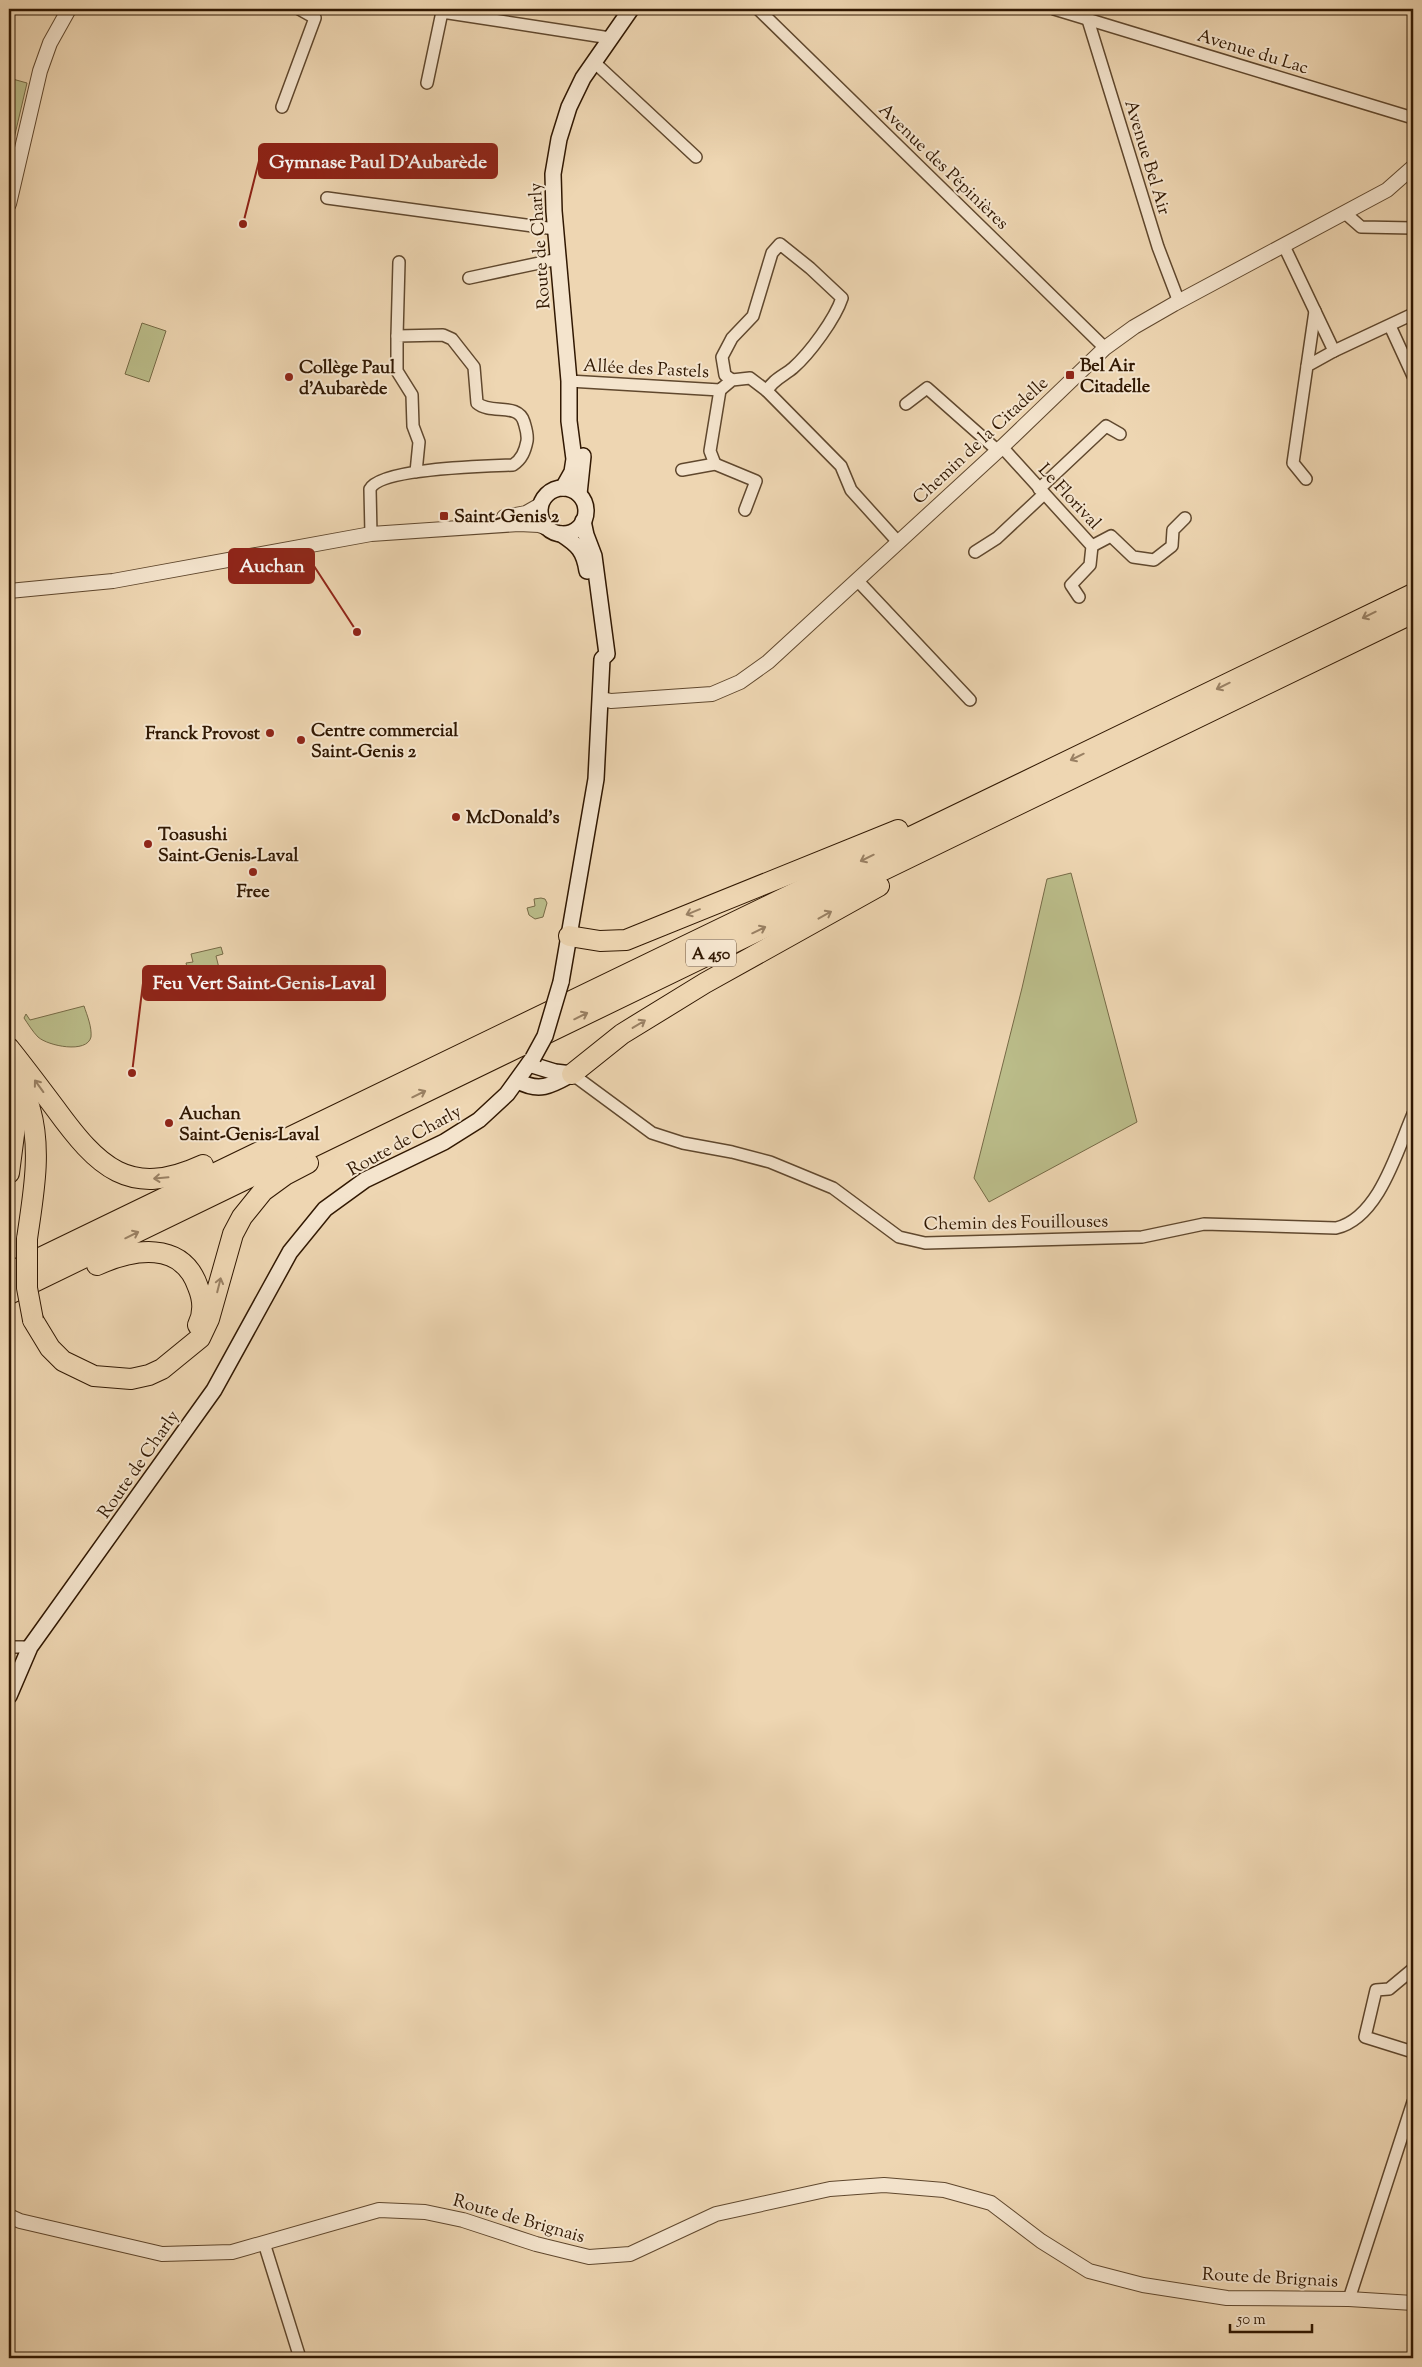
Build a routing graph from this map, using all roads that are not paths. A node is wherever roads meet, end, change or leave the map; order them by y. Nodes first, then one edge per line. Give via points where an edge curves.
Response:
1 (69, 9) edge
2 (299, 9) edge
3 (631, 9) edge
4 (758, 9) edge
5 (1054, 9) edge
6 (316, 13) edge
7 (1088, 20) junction
8 (610, 38) junction
9 (594, 62) junction
10 (427, 83) dead end
11 (282, 107) dead end
12 (1413, 118) edge
13 (696, 157) dead end
14 (1413, 168) edge
15 (327, 198) dead end
16 (9, 204) edge
17 (1345, 212) junction
18 (1413, 228) edge
19 (555, 229) junction
20 (1284, 246) junction
21 (558, 259) junction
22 (399, 262) dead end
23 (469, 278) dead end
24 (1179, 302) junction
25 (1315, 311) junction
26 (1413, 314) edge
27 (1390, 326) junction
28 (397, 336) junction
29 (1105, 348) junction
30 (1334, 351) junction
31 (1308, 366) junction
32 (1413, 376) edge
33 (732, 380) junction
34 (569, 381) junction
35 (720, 390) junction
36 (767, 390) junction
37 (906, 404) dead end
38 (1120, 434) dead end
39 (1000, 448) junction
40 (715, 464) junction
41 (682, 470) dead end
42 (416, 472) junction
43 (1306, 479) dead end
44 (563, 488) junction
45 (1042, 492) junction
46 (579, 494) junction
47 (540, 505) junction
48 (744, 510) dead end
49 (1185, 518) dead end
50 (583, 521) junction
51 (370, 530) junction
52 (554, 531) junction
53 (898, 542) junction
54 (1092, 546) junction
55 (975, 552) dead end
56 (857, 580) junction
57 (53, 587) junction
58 (9, 591) edge
59 (1413, 594) edge
60 (1079, 597) dead end
61 (9, 598) edge
62 (1413, 613) edge
63 (602, 659) junction
64 (602, 699) junction
65 (970, 700) dead end
66 (950, 818) junction
67 (983, 822) junction
68 (569, 936) junction
69 (9, 1048) edge
70 (9, 1059) edge
71 (531, 1061) junction
72 (572, 1074) junction
73 (518, 1081) junction
74 (14, 1083) edge
75 (398, 1105) junction
76 (1413, 1114) edge
77 (322, 1122) junction
78 (9, 1173) edge
79 (9, 1273) edge
80 (9, 1294) edge
81 (9, 1304) edge
82 (192, 1343) junction
83 (9, 1647) edge
84 (30, 1647) junction
85 (9, 1696) edge
86 (1413, 1969) edge
87 (1413, 2052) edge
88 (1413, 2102) edge
89 (9, 2216) edge
90 (264, 2243) junction
91 (1348, 2299) junction
92 (1413, 2303) edge
93 (300, 2358) edge

1 - 16 street via 50,43 40,71
2 - 6 street
3 - 8 main road, Route de Charly
4 - 29 street, Avenue des Pépinières
5 - 7 street, Avenue du Lac
6 - 11 street
7 - 12 street, Avenue du Lac
7 - 24 street, Avenue Bel Air via 1158,247
8 - 9 main road, Route de Charly
8 - 10 street via 442,12
9 - 13 street
9 - 19 main road, Route de Charly via 569,107 559,139 552,174
14 - 17 street, Chemin de la Citadelle via 1387,190
15 - 19 street
17 - 18 street via 1361,226
17 - 20 street, Chemin de la Citadelle
19 - 21 main road, Route de Charly
20 - 24 street, Chemin de la Citadelle
20 - 25 street
21 - 23 street
21 - 34 main road, Route de Charly
22 - 28 street
24 - 29 street, Chemin de la Citadelle via 1134,327
25 - 30 street
25 - 31 street
26 - 27 street
27 - 30 street
27 - 32 street
28 - 42 street via 397,371 412,395 414,426 419,442
28 - 42 street via 443,335 452,339 474,367 477,403 487,409 516,411 522,415 528,435 522,457 513,464
29 - 39 street, Chemin de la Citadelle
30 - 31 street
31 - 43 street via 1293,463
33 - 35 street, Allée des Pastels
33 - 36 street, Allée des Pastels via 750,378
33 - 36 street, Allée des Pastels via 725,376 722,357 732,338 753,316 772,253 780,244 842,298 836,315 794,367
34 - 35 street, Allée des Pastels
34 - 44 main road, Route de Charly via 569,421 574,459 572,472
34 - 46 main road, Route de Charly via 579,422 583,460
35 - 40 street, Allée des Pastels via 710,451
36 - 53 street, Allée des Pastels via 841,466 851,490
37 - 39 street via 927,388
38 - 45 street via 1106,426
39 - 45 street, Le Florival
39 - 53 street, Chemin de la Citadelle
40 - 41 street
40 - 48 street via 756,481
42 - 51 street via 372,484
44 - 46 main road
44 - 47 main road via 549,492
45 - 54 street, Le Florival
45 - 55 street via 997,538
46 - 50 main road via 585,507
47 - 51 street via 514,516
47 - 52 main road via 540,517
49 - 54 street via 1173,530 1172,546 1154,560 1133,557 1110,536
50 - 52 main road via 574,530
50 - 63 main road, Route de Charly via 594,556 607,654
51 - 52 street via 500,524 540,525
51 - 57 street via 113,581
52 - 63 main road, Route de Charly via 577,544 585,559 597,654
53 - 56 street, Chemin de la Citadelle
54 - 60 street, Le Florival via 1090,564 1071,585
56 - 64 street, Chemin de la Citadelle via 768,662 740,682 712,694
56 - 65 street
57 - 58 street
57 - 61 street
59 -> 66 highway, A 450
62 - 67 highway, A 450
63 - 64 main road, Route de Charly
64 - 68 main road, Route de Charly via 596,779
66 -> 68 highway via 932,816 626,940 600,941
66 -> 77 highway, A 450
72 -> 67 highway via 622,1034 705,983 831,912 976,837
75 -> 67 highway, A 450
68 - 71 main road, Route de Charly, bridge via 561,982 545,1036
77 -> 69 highway via 302,1121 179,1175 163,1179 127,1175 110,1168 91,1153
70 - 74 highway
71 - 72 main road via 555,1072
71 - 73 main road, Route de Charly
72 - 73 main road via 542,1088
72 - 76 street, Chemin des Fouillouses via 652,1133 770,1162 833,1188 899,1237 925,1243 1142,1237 1204,1224 1336,1228 1351,1223 1376,1198
73 - 84 main road, Route de Charly via 479,1120 444,1142 365,1180 325,1210 290,1252 214,1390
74 - 78 highway via 16,1119
74 - 82 highway, bridge via 33,1124 36,1158 27,1239 27,1288 33,1320 50,1348 63,1361 94,1376 130,1379 149,1375 180,1356
80 -> 75 highway, A 450
82 -> 75 highway via 200,1338 209,1319 234,1234 254,1201 285,1175 390,1119
77 - 79 highway, A 450
81 - 82 highway via 110,1259 160,1252 182,1263 198,1287 201,1319
83 - 84 street
84 - 85 main road, Route de Charly
86 - 87 street via 1389,1989 1376,1990 1365,2038
88 - 91 street
89 - 90 street, Route de Brignais via 162,2254 232,2252
90 - 91 street, Route de Brignais via 379,2210 425,2212 463,2220 589,2258 630,2254 725,2212 830,2189 884,2185 944,2190 991,2203 1041,2241 1089,2271 1143,2286 1227,2298
90 - 93 street
91 - 92 street, Route de Brignais

